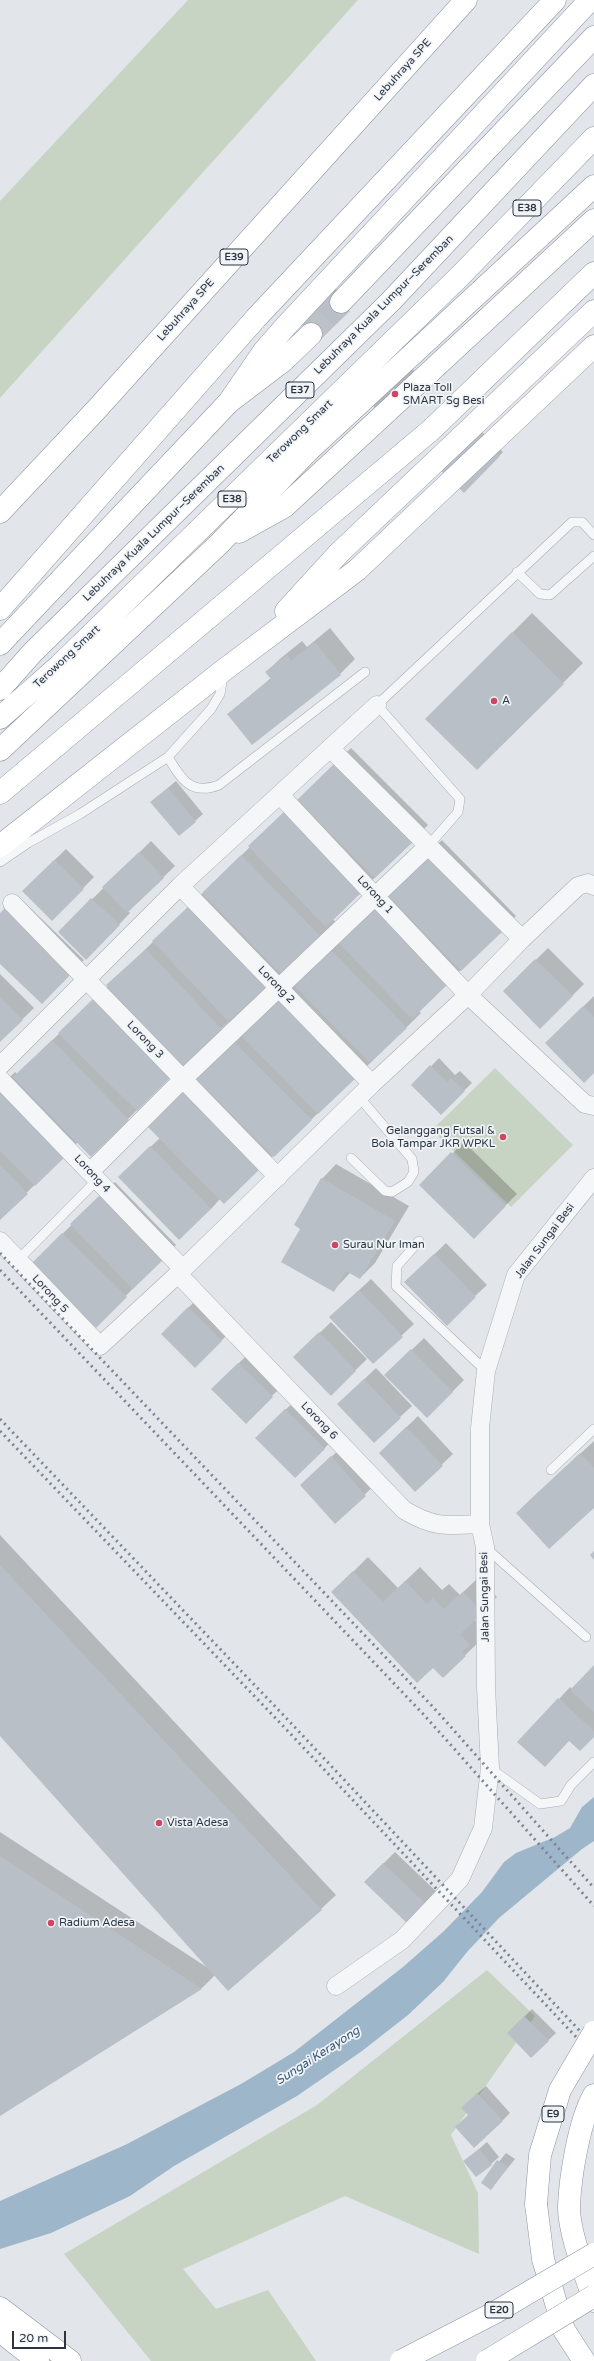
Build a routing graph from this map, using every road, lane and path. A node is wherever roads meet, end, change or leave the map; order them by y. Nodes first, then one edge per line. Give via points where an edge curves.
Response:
1 (449, 0) edge
2 (466, 0) edge
3 (555, 0) edge
4 (590, 0) edge
5 (594, 38) edge
6 (594, 85) edge
7 (594, 139) edge
8 (594, 186) edge
9 (594, 220) edge
10 (594, 273) edge
11 (341, 302) tunnel mouth
12 (594, 311) edge
13 (311, 334) tunnel mouth
14 (594, 346) edge
15 (229, 402) junction
16 (0, 494) edge
17 (0, 512) edge
18 (594, 535) edge
19 (219, 544) junction
20 (594, 556) edge
21 (517, 572) junction
22 (0, 609) edge
23 (0, 644) edge
24 (252, 649) junction
25 (224, 670) junction
26 (364, 672) dead end
27 (0, 689) edge
28 (377, 705) junction
29 (0, 718) edge
30 (330, 748) junction
31 (0, 750) edge
32 (168, 757) junction
33 (0, 793) edge
34 (280, 795) junction
35 (429, 844) junction
36 (0, 846) edge
37 (0, 862) edge
38 (180, 886) junction
39 (594, 886) edge
40 (376, 895) junction
41 (12, 903) dead end
42 (522, 939) junction
43 (87, 979) junction
44 (279, 988) junction
45 (468, 995) junction
46 (0, 1066) edge
47 (183, 1079) junction
48 (0, 1080) edge
49 (372, 1084) junction
50 (359, 1097) junction
51 (594, 1106) edge
52 (351, 1158) dead end
53 (94, 1176) junction
54 (278, 1177) junction
55 (594, 1178) edge
56 (419, 1241) dead end
57 (0, 1242) edge
58 (18, 1260) junction
59 (181, 1272) junction
60 (486, 1371) junction
61 (594, 1429) edge
62 (551, 1470) dead end
63 (480, 1524) junction
64 (485, 1547) junction
65 (586, 1637) dead end
66 (594, 1762) edge
67 (490, 1768) junction
68 (336, 1986) dead end
69 (594, 2032) edge
70 (594, 2095) edge
71 (594, 2254) edge
72 (594, 2296) edge
73 (594, 2301) edge
74 (0, 2308) edge
75 (0, 2330) edge
76 (38, 2361) edge
77 (70, 2361) edge
78 (401, 2361) edge
79 (487, 2361) edge
80 (584, 2361) edge

1 - 16 highway, Lebuhraya SPE / E39
2 - 17 highway, Lebuhraya SPE / E39 via 101,405
3 - 22 highway via 256,318
4 - 15 highway via 285,327 264,351
5 - 11 highway
6 - 27 highway, Lebuhraya Kuala Lumpur–Seremban / E37 via 391,301 33,652
7 - 29 highway, Terowong Smart / E38 via 460,276 59,666
8 - 19 highway, Terowong Smart / E38 via 309,450
9 - 19 highway, Terowong Smart / E38 via 284,507
10 - 33 highway via 431,430
12 - 24 highway via 339,553
13 - 15 highway via 284,361
14 - 24 highway via 357,570
15 - 23 highway
18 - 21 lane via 582,522 572,522
19 - 31 highway, Terowong Smart / E38
20 - 21 lane via 550,595 540,594
21 - 28 lane
24 - 25 highway
25 - 32 lane via 220,694 211,709
25 - 36 highway
26 - 32 lane via 219,785 209,789 189,785 182,780
28 - 30 street
28 - 35 lane via 460,799 458,812
30 - 34 street
30 - 35 street
32 - 37 lane via 80,814 28,842
34 - 38 street
34 - 40 street, Lorong 1
35 - 40 street
35 - 42 street
38 - 43 street
38 - 44 street, Lorong 2
39 - 42 street via 588,883 578,886
40 - 44 street
40 - 45 street, Lorong 1
41 - 43 street, Lorong 3
42 - 45 street
43 - 46 street
43 - 47 street, Lorong 3
44 - 47 street
44 - 49 street, Lorong 2
45 - 49 street
45 - 51 street via 585,1104
47 - 53 street
47 - 54 street, Lorong 3
48 - 53 street, Lorong 4
49 - 50 street
50 - 52 lane via 412,1159 414,1172 408,1182 392,1192 385,1191
50 - 54 street
53 - 58 lane
53 - 59 street, Lorong 4
54 - 59 street
55 - 60 street, Jalan Sungai Besi via 516,1276
56 - 60 lane via 397,1266 396,1286
57 - 58 street, Lorong 5
58 - 59 street, Lorong 5 via 100,1346
59 - 63 street, Lorong 6 via 404,1510 422,1521 442,1526
60 - 63 street, Jalan Sungai Besi via 480,1428
61 - 62 lane
63 - 64 street, Jalan Sungai Besi
64 - 65 lane
64 - 67 street, Jalan Sungai Besi via 486,1687
66 - 67 lane via 571,1785 561,1801 540,1804
67 - 68 street, Jalan Sungai Besi via 483,1828 460,1879 402,1940
69 - 80 highway, E9, bridge via 560,2090 540,2155 536,2204 543,2259 564,2330
70 - 73 highway, bridge via 578,2142 569,2208 576,2245
71 - 78 highway, E20, bridge via 494,2313
72 - 79 highway, bridge
74 - 77 highway
75 - 76 highway

